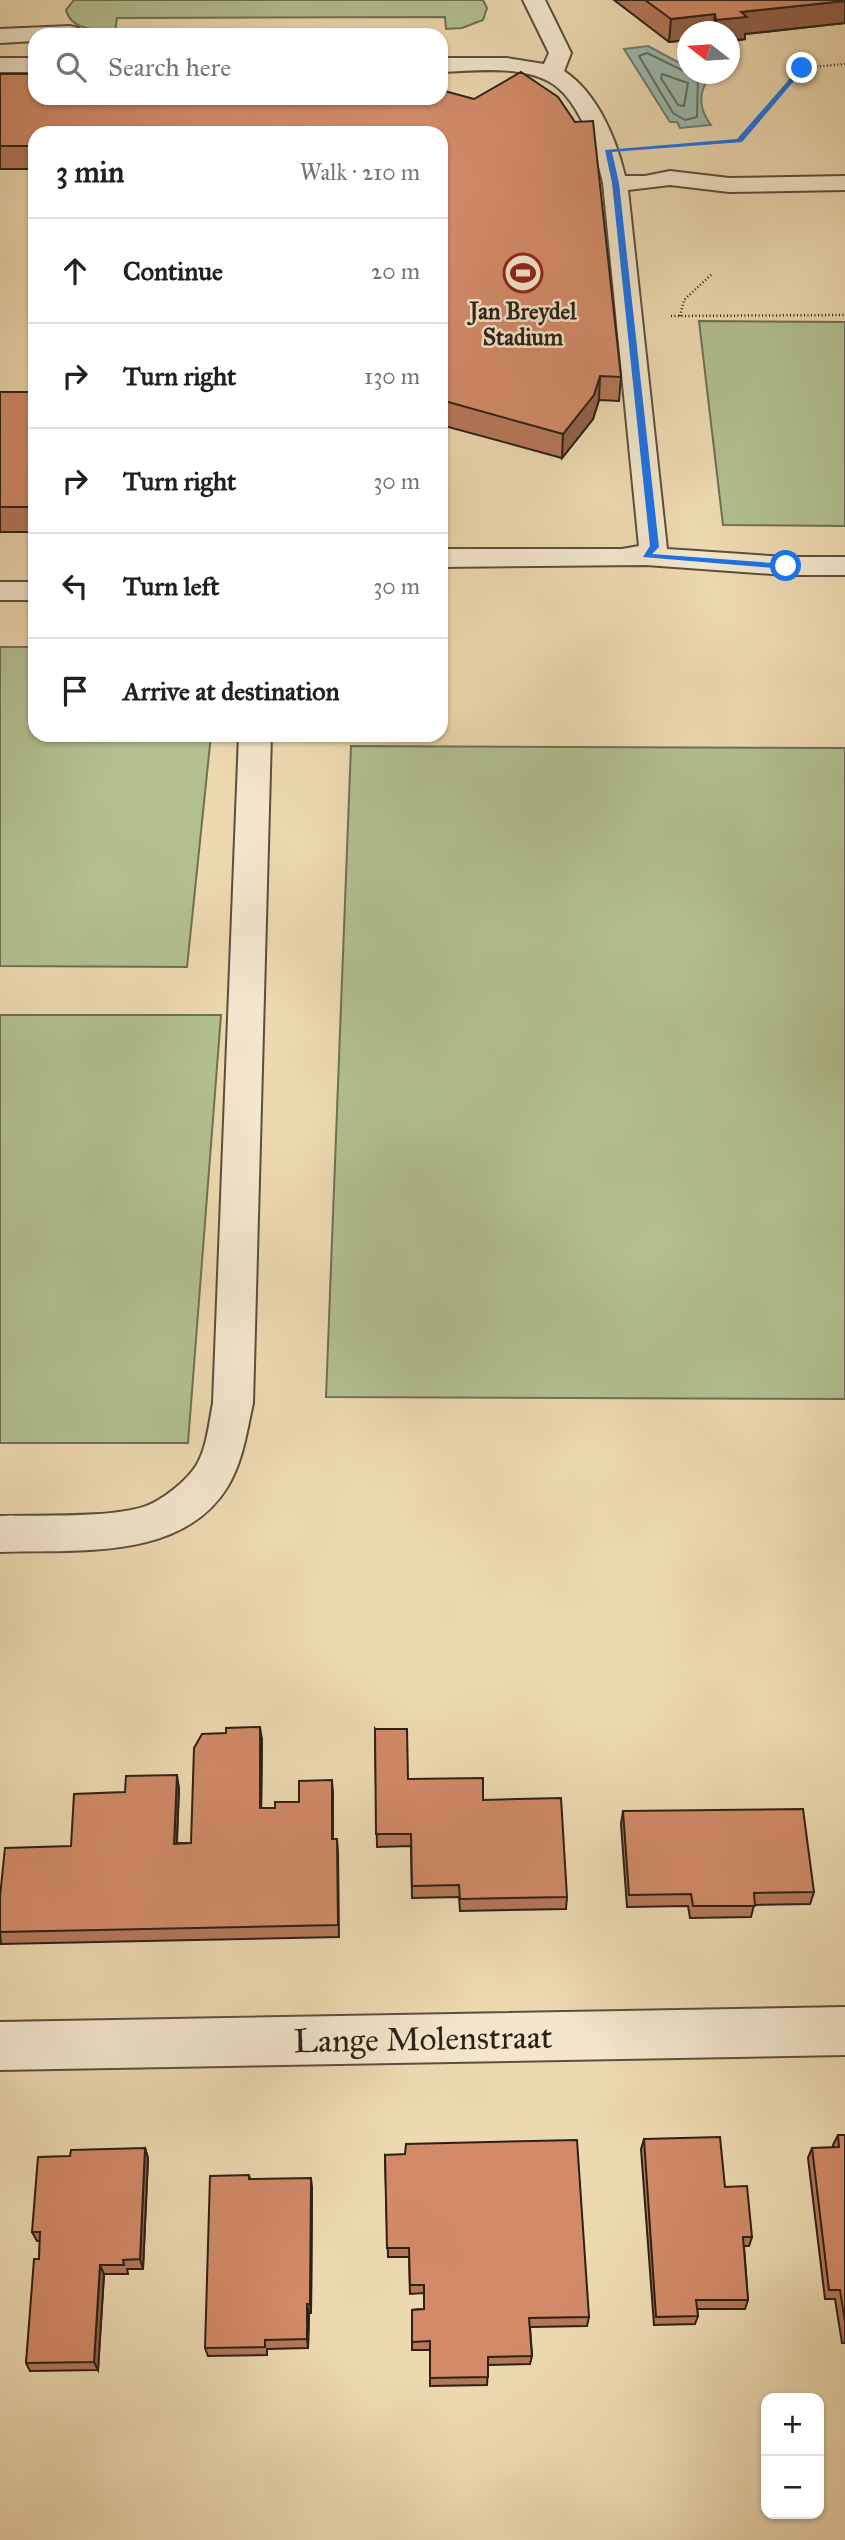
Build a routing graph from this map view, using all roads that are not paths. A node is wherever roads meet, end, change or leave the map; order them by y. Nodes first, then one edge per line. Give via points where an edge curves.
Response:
1 (534, 0) edge
2 (28, 35) edge
3 (0, 36) edge
4 (0, 65) edge
5 (28, 65) edge
6 (448, 65) edge
7 (551, 74) junction
8 (615, 183) junction
9 (845, 183) edge
10 (646, 556) junction
11 (448, 558) edge
12 (845, 566) edge
13 (0, 591) edge
14 (28, 591) edge
15 (255, 742) edge
16 (0, 1534) edge
17 (845, 2031) edge
18 (0, 2046) edge

1 - 7 street via 560,53
2 - 3 street
4 - 5 street
6 - 7 street via 498,65
7 - 8 street via 567,83 594,120 608,150
8 - 9 street via 670,178 729,185
8 - 10 street via 654,547
10 - 11 street
10 - 12 street
13 - 14 street
15 - 16 street via 233,1403 224,1445 213,1475 190,1500 155,1523 109,1530
17 - 18 street, Lange Molenstraat

